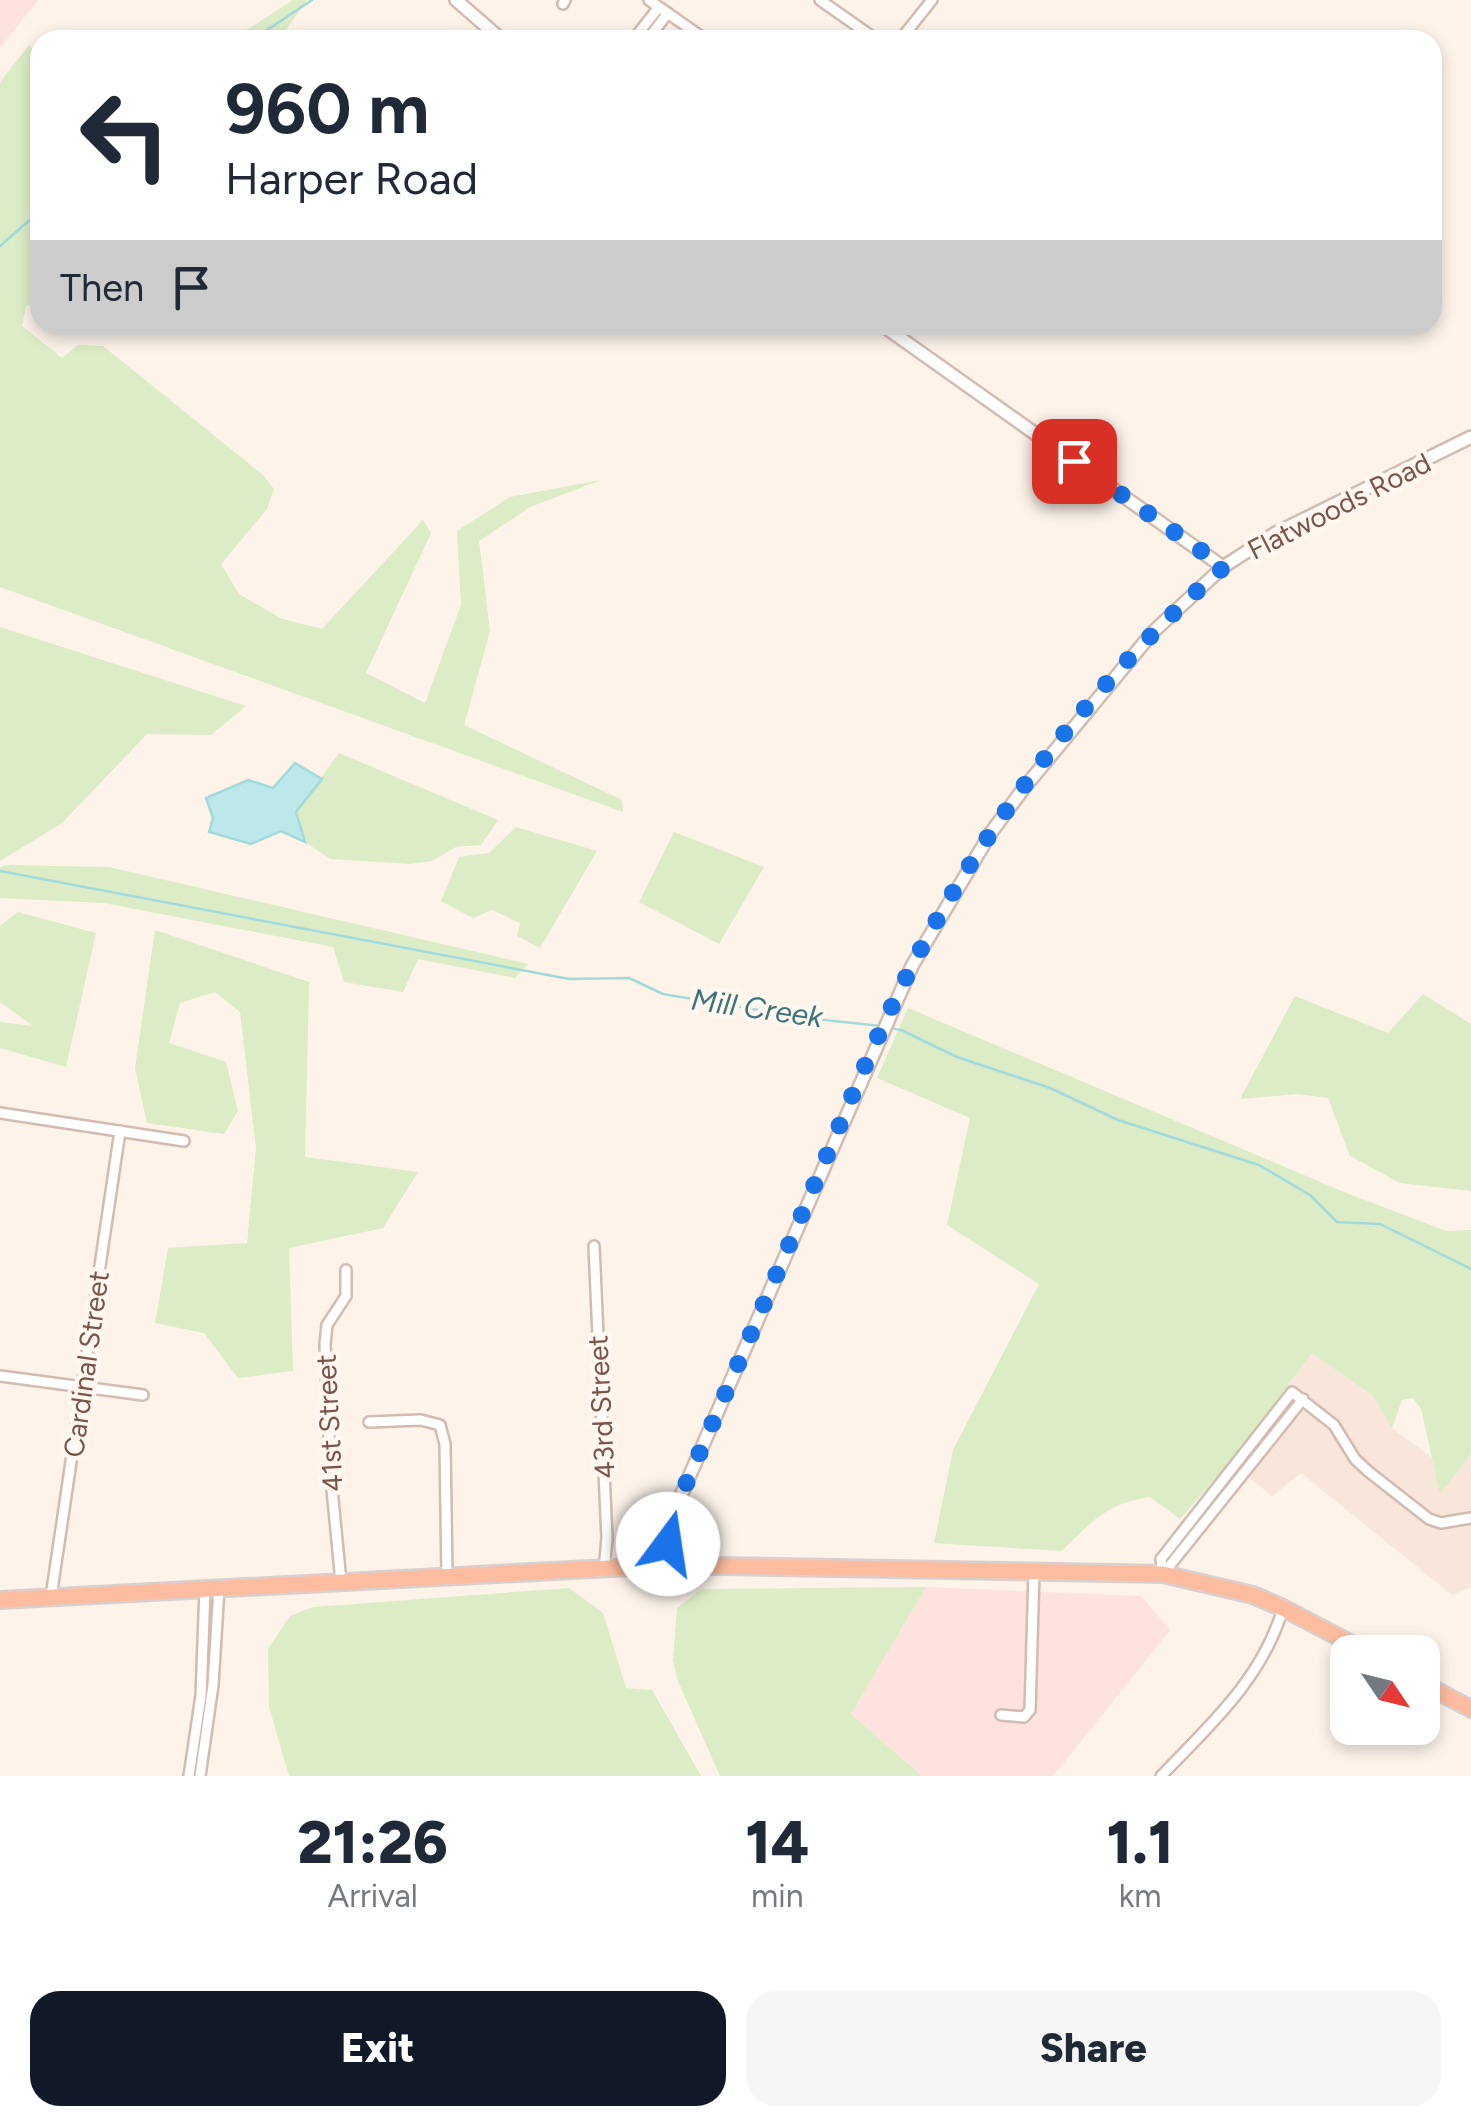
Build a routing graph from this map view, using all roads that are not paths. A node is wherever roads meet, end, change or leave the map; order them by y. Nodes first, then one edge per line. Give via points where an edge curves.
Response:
1 (456, 0) edge
2 (649, 0) edge
3 (820, 0) edge
4 (932, 0) edge
5 (664, 10) junction
6 (490, 30) edge
7 (643, 30) edge
8 (653, 30) edge
9 (692, 30) edge
10 (864, 30) edge
11 (908, 30) edge
12 (896, 335) edge
13 (1471, 437) edge
14 (1224, 567) junction
15 (0, 1113) edge
16 (120, 1131) junction
17 (184, 1141) dead end
18 (594, 1246) dead end
19 (346, 1270) dead end
20 (0, 1376) edge
21 (84, 1388) junction
22 (144, 1395) dead end
23 (368, 1422) dead end
24 (1471, 1518) edge
25 (668, 1565) junction
26 (604, 1569) junction
27 (1034, 1572) junction
28 (1163, 1574) junction
29 (448, 1578) junction
30 (341, 1582) junction
31 (212, 1589) junction
32 (51, 1597) junction
33 (0, 1600) edge
34 (1284, 1608) junction
35 (1334, 1635) edge
36 (1440, 1691) edge
37 (1469, 1703) edge
38 (1001, 1716) dead end
39 (202, 1720) junction
40 (189, 1776) edge
41 (200, 1776) edge
42 (1160, 1776) edge

1 - 6 street
2 - 5 street
3 - 10 street
4 - 11 street
5 - 7 street
5 - 8 street
5 - 9 street
12 - 14 street
13 - 14 street, Flatwoods Road via 1291,525
14 - 25 street, Flatwoods Road via 1153,632 1017,797 954,891 874,1048 669,1523
15 - 16 street
16 - 17 street
16 - 21 street, Cardinal Street
18 - 26 street, 43rd Street
19 - 30 street, 41st Street via 346,1296 327,1325 325,1344
20 - 21 street
21 - 22 street
21 - 32 street, Cardinal Street
23 - 29 street via 440,1425
24 - 28 street via 1429,1519 1369,1472 1334,1424 1292,1392 1161,1559
25 - 26 highway
25 - 27 highway
26 - 29 highway
27 - 28 highway
27 - 38 street via 1030,1710 1024,1717
28 - 34 highway
29 - 30 highway
30 - 31 highway
31 - 32 highway
31 - 39 street
32 - 33 highway
34 - 35 highway
34 - 42 street via 1250,1680
36 - 37 highway
39 - 40 street
39 - 41 street

